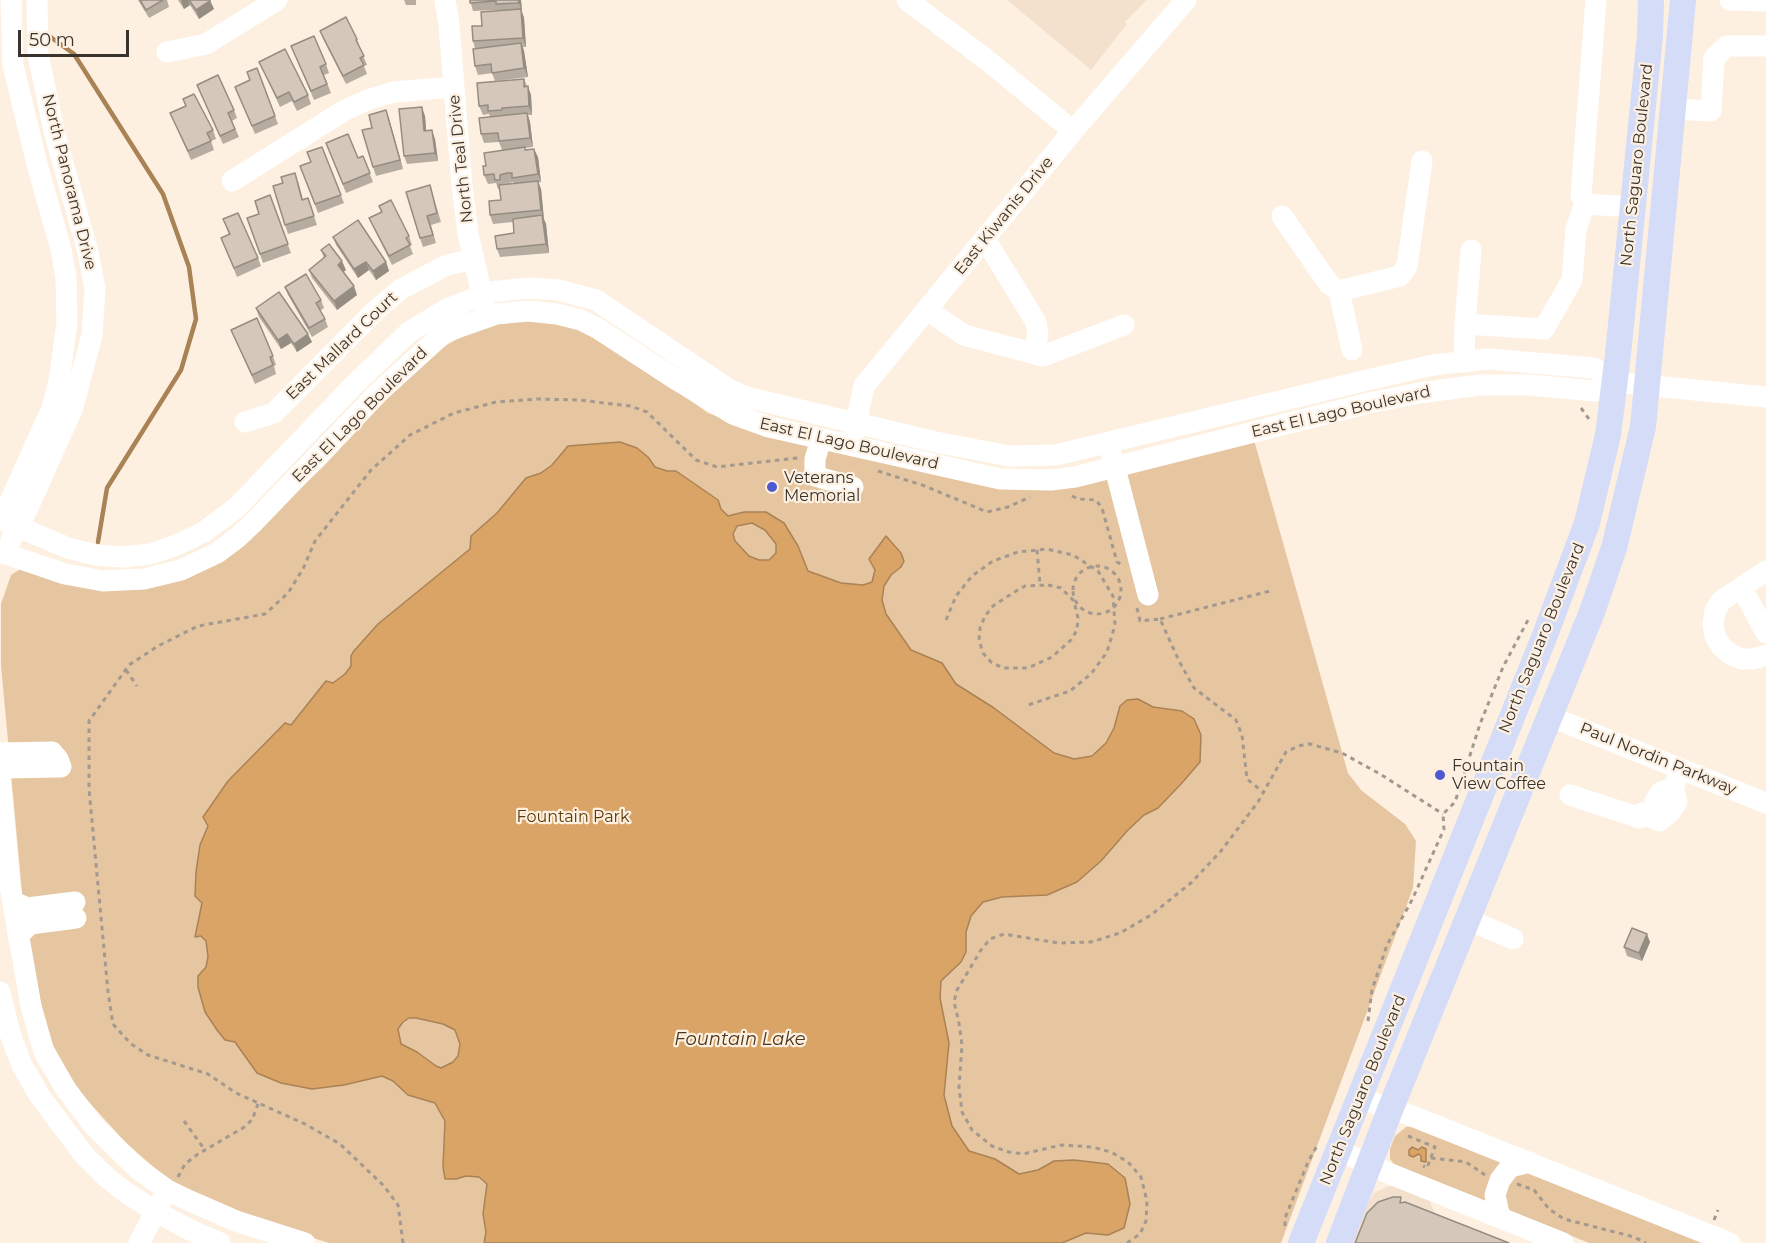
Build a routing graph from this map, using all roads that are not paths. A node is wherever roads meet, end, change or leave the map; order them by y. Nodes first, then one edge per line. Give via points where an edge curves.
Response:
1 (11, 0) edge
2 (37, 0) edge
3 (278, 0) edge
4 (445, 0) edge
5 (907, 0) edge
6 (1186, 0) edge
7 (1596, 0) edge
8 (1651, 0) edge
9 (1683, 0) edge
10 (1730, 0) edge
11 (1766, 1) edge
12 (1766, 46) edge
13 (167, 51) dead end
14 (454, 87) junction
15 (1674, 109) junction
16 (1073, 130) junction
17 (1422, 161) dead end
18 (232, 181) dead end
19 (1585, 204) junction
20 (1632, 207) junction
21 (1282, 216) dead end
22 (985, 239) junction
23 (1471, 250) dead end
24 (474, 259) junction
25 (1339, 291) junction
26 (482, 295) junction
27 (934, 302) junction
28 (611, 308) junction
29 (488, 317) junction
30 (1465, 324) junction
31 (1124, 325) dead end
32 (597, 328) junction
33 (1033, 353) junction
34 (1464, 362) junction
35 (1360, 376) junction
36 (1614, 382) junction
37 (1648, 385) junction
38 (1766, 397) edge
39 (1223, 416) junction
40 (245, 422) dead end
41 (856, 423) junction
42 (1230, 438) junction
43 (1109, 443) junction
44 (850, 446) junction
45 (818, 449) junction
46 (1115, 467) junction
47 (853, 487) dead end
48 (6, 522) edge
49 (1, 556) edge
50 (1766, 571) edge
51 (1742, 588) junction
52 (1142, 599) road end
53 (1537, 627) junction
54 (1766, 633) edge
55 (1766, 655) edge
56 (1549, 716) junction
57 (0, 753) edge
58 (0, 768) edge
59 (0, 777) edge
60 (1677, 778) junction
61 (1570, 795) dead end
62 (1766, 803) edge
63 (13, 902) junction
64 (1467, 919) junction
65 (18, 936) junction
66 (1513, 939) dead end
67 (0, 992) edge
68 (1359, 1098) junction
69 (1390, 1110) junction
70 (1330, 1143) junction
71 (1530, 1162) junction
72 (1370, 1164) junction
73 (171, 1185) junction
74 (155, 1211) junction
75 (1500, 1218) junction
76 (1293, 1238) edge
77 (138, 1243) edge
78 (220, 1243) edge
79 (305, 1243) edge
80 (1339, 1243) edge
81 (1563, 1243) edge
82 (1730, 1243) edge

1 - 48 street, North Panorama Drive via 13,65 61,249 67,323 52,408 11,499
2 - 48 street, North Panorama Drive via 39,54 47,98 95,289 92,335 73,407 47,467
3 - 13 street via 206,44
4 - 14 street, North Teal Drive
5 - 16 street
6 - 16 street, East Kiwanis Drive
7 - 19 street via 1581,195
8 - 20 main road, North Saguaro Boulevard
9 - 15 main road, North Saguaro Boulevard
10 - 11 street
12 - 15 street via 1727,46 1714,58 1711,111
14 - 18 street via 394,92 370,99 345,110
14 - 24 street, North Teal Drive via 462,186
15 - 37 main road, North Saguaro Boulevard
16 - 22 street, East Kiwanis Drive
17 - 25 street via 1407,266 1400,276
19 - 20 street
19 - 30 street via 1576,229 1572,280 1544,329
20 - 36 main road, North Saguaro Boulevard
21 - 25 street via 1329,284
22 - 27 street, East Kiwanis Drive
22 - 33 street via 1036,322 1038,335
23 - 30 street
24 - 26 street, North Teal Drive
24 - 40 street, East Mallard Court via 447,265 401,289 274,413
25 - 35 street via 1352,350 1358,354
26 - 28 street, East El Lago Boulevard via 528,288 558,290
26 - 29 street, North Teal Drive
26 - 48 street, East El Lago Boulevard via 447,309 409,332 236,508 204,532 150,554 122,557 68,549
27 - 33 street via 964,335
27 - 41 street, East Kiwanis Drive via 864,386
28 - 32 street
28 - 41 street, East El Lago Boulevard via 730,390 770,404
29 - 32 street, East El Lago Boulevard via 528,312 557,314
29 - 49 street, East El Lago Boulevard via 445,332 379,392 254,522 217,553 181,570 144,579 103,580
30 - 34 street
31 - 33 street via 1043,356
32 - 45 street, East El Lago Boulevard via 733,414
34 - 35 street, East El Lago Boulevard
34 - 36 street, East El Lago Boulevard via 1506,360 1594,368
35 - 39 street, East El Lago Boulevard
36 - 37 street
36 - 42 street, East El Lago Boulevard via 1595,391 1480,385 1419,393
36 - 53 main road, North Saguaro Boulevard via 1608,435 1587,523
37 - 38 street
37 - 56 main road, North Saguaro Boulevard via 1643,427 1614,548
39 - 42 street
39 - 43 street, East El Lago Boulevard
41 - 43 street, East El Lago Boulevard via 1009,456 1056,455
41 - 44 street, East Kiwanis Drive
42 - 46 street, East El Lago Boulevard
43 - 46 street
44 - 45 street, East El Lago Boulevard
44 - 46 street, East El Lago Boulevard via 1000,479 1051,480
45 - 47 street via 815,476
46 - 52 street
48 - 49 street, North Panorama Drive
50 - 51 street
51 - 54 street
51 - 55 street via 1721,601 1715,611 1715,636 1736,657 1753,659
53 - 56 main road via 1542,675 1533,705
53 - 68 main road, North Saguaro Boulevard
56 - 60 street, Paul Nordin Parkway
56 - 64 main road, North Saguaro Boulevard
57 - 58 street via 52,752 61,767
59 - 63 street
60 - 61 street via 1655,801 1659,821
60 - 62 street, Paul Nordin Parkway
63 - 65 street
63 - 65 street via 27,909 76,910 30,924
64 - 66 street
64 - 69 main road, North Saguaro Boulevard
65 - 73 street via 35,1021 45,1052 60,1079 94,1126 137,1168
67 - 74 street via 22,1065 51,1113 105,1176
68 - 69 street
68 - 70 main road, North Saguaro Boulevard
69 - 71 street
69 - 72 main road, North Saguaro Boulevard
70 - 72 street
70 - 76 main road, North Saguaro Boulevard
71 - 75 street via 1510,1167 1500,1180 1495,1195
71 - 82 street
72 - 75 street
72 - 80 main road, North Saguaro Boulevard
73 - 74 street
73 - 79 street via 236,1221
74 - 77 street
74 - 78 street
75 - 81 street

